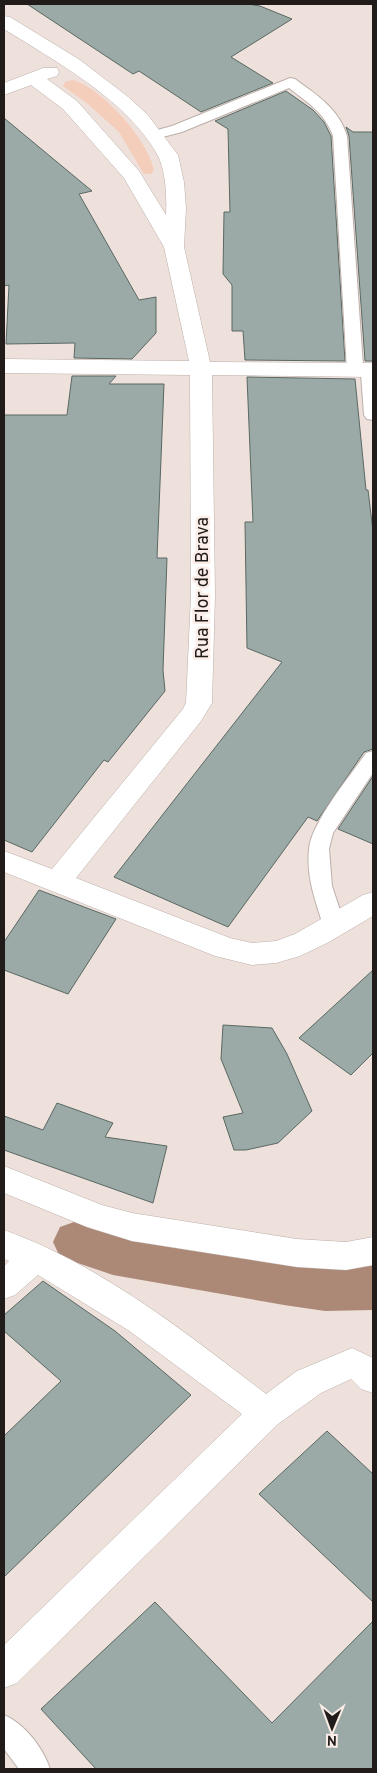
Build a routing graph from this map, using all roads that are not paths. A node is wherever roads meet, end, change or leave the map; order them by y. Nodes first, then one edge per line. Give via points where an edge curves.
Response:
1 (4, 21) edge
2 (73, 64) junction
3 (33, 78) junction
4 (4, 89) edge
5 (155, 135) junction
6 (174, 247) junction
7 (4, 366) edge
8 (201, 368) junction
9 (366, 370) edge
10 (373, 415) edge
11 (373, 758) edge
12 (4, 861) edge
13 (57, 882) junction
14 (373, 902) edge
15 (334, 924) junction
16 (4, 1179) edge
17 (4, 1244) edge
18 (373, 1251) edge
19 (35, 1258) junction
20 (4, 1285) edge
21 (369, 1369) edge
22 (266, 1413) junction
23 (4, 1670) edge
24 (4, 1729) edge
25 (36, 1769) edge

1 - 2 street
2 - 3 street
2 - 5 street via 120,100
3 - 4 street
3 - 6 street via 76,111 132,175
5 - 6 street via 168,155 174,182
5 - 9 lane via 290,82 329,113 338,124 340,136
6 - 8 street, Rua Flor de Brava
7 - 8 street
8 - 9 street
8 - 13 street, Rua Flor de Brava via 203,595 199,703
9 - 10 lane
11 - 15 lane via 324,832 319,849 320,886
12 - 13 street
13 - 15 street via 224,948 245,953 282,951
14 - 15 street
16 - 18 street via 98,1217 132,1227 297,1253 346,1256
17 - 19 street
19 - 20 street
19 - 22 street via 145,1324
21 - 22 street via 352,1363 309,1382
22 - 23 street
24 - 25 lane

